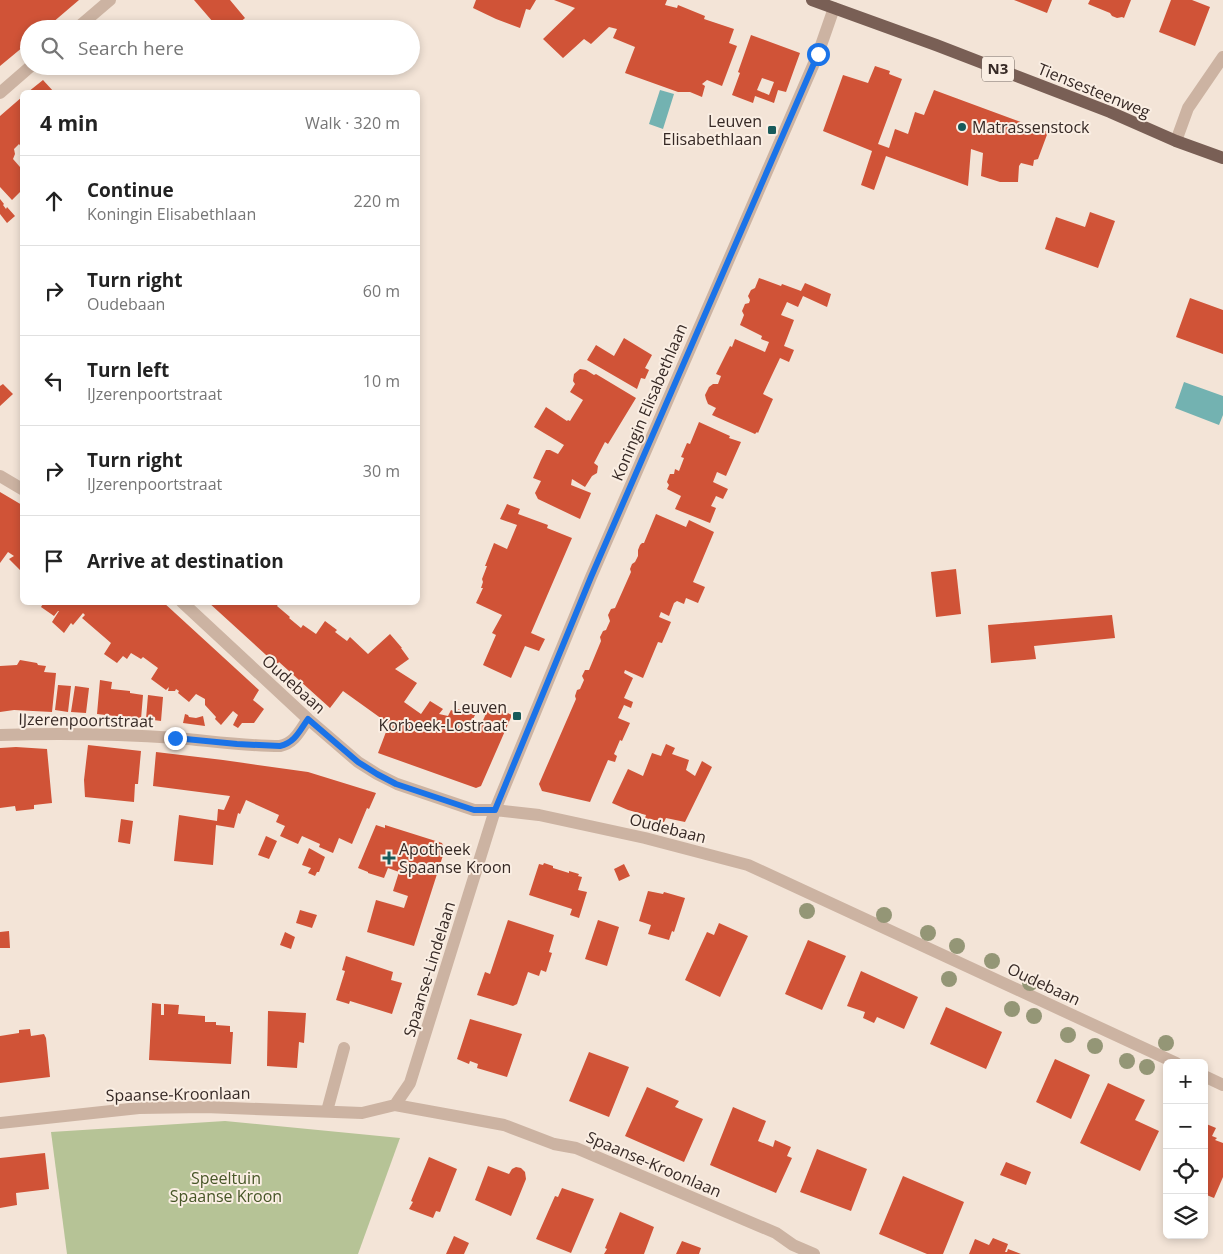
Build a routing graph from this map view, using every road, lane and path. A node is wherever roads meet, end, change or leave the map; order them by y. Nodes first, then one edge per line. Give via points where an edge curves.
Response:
1 (110, 0) edge
2 (812, 0) edge
3 (834, 8) junction
4 (87, 20) edge
5 (1223, 57) edge
6 (21, 75) edge
7 (0, 93) edge
8 (1176, 141) junction
9 (1223, 158) edge
10 (0, 476) edge
11 (20, 488) edge
12 (185, 605) edge
13 (308, 719) junction
14 (0, 735) edge
15 (495, 810) junction
16 (344, 1048) dead end
17 (1167, 1059) edge
18 (1208, 1078) edge
19 (1223, 1085) edge
20 (396, 1105) junction
21 (327, 1111) junction
22 (0, 1123) edge
23 (814, 1254) edge

1 - 4 street
2 - 3 main road, Tiensesteenweg / N3
3 - 8 main road, Tiensesteenweg / N3 via 1110,112
3 - 15 street, Koningin Elisabethlaan via 818,54 591,577
5 - 8 street via 1188,108
6 - 7 street
8 - 9 main road, Tiensesteenweg / N3
10 - 11 street
12 - 13 street, Oudebaan
13 - 14 street, IJzerenpoortstraat via 294,739 280,746 56,733
13 - 15 street, Oudebaan via 358,762 396,784 474,810
15 - 17 street, Oudebaan via 540,815 748,865
15 - 20 street, Spaanse-Lindelaan via 410,1082
16 - 21 street
18 - 19 street
20 - 21 street, Spaanse-Kroonlaan via 362,1113
20 - 23 street, Spaanse-Kroonlaan via 504,1125 554,1144 576,1148 776,1233
21 - 22 street, Spaanse-Kroonlaan via 140,1108

